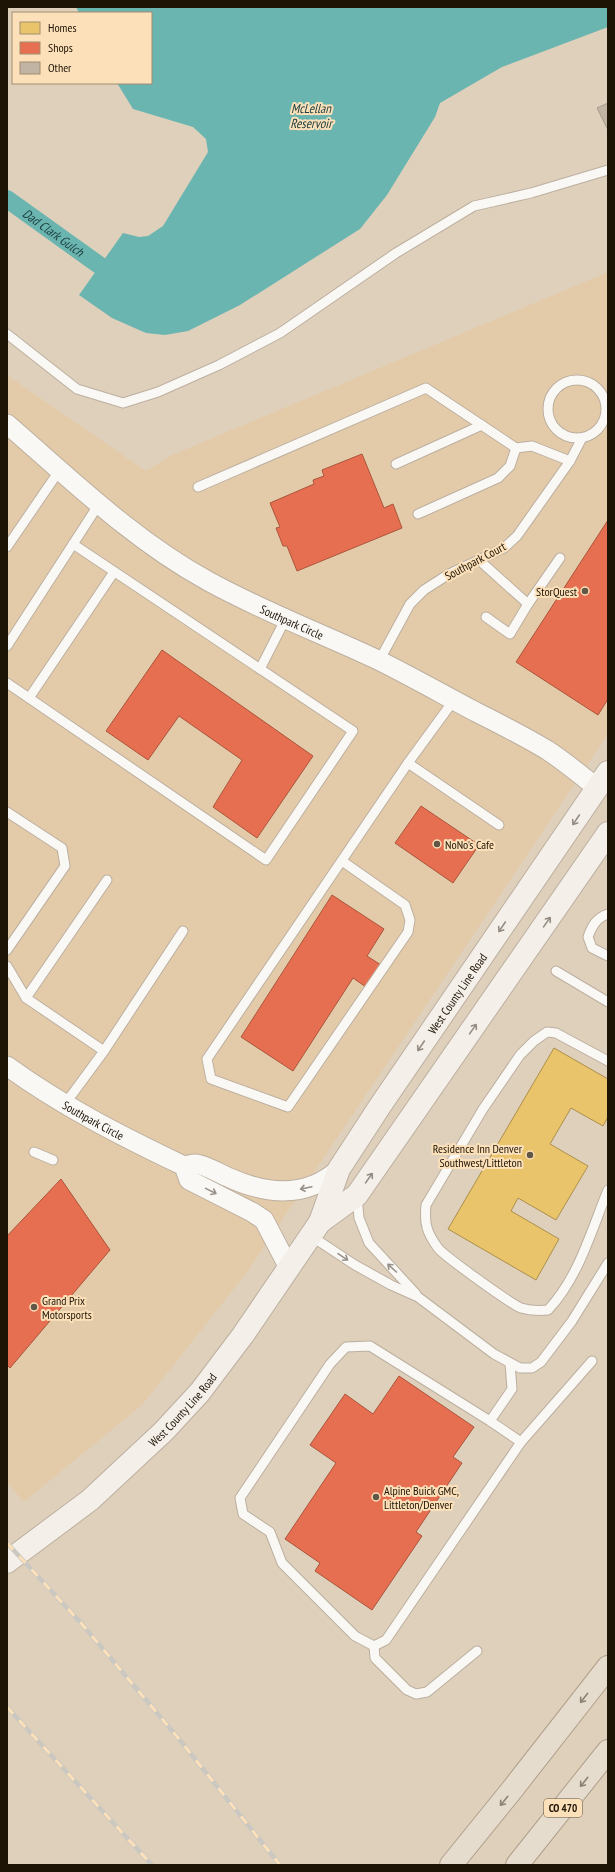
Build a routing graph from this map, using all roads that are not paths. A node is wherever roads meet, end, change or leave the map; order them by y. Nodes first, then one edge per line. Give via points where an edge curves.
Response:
1 (608, 170) edge
2 (7, 334) edge
3 (7, 424) edge
4 (482, 425) junction
5 (582, 438) junction
6 (516, 448) junction
7 (570, 461) junction
8 (396, 464) dead end
9 (59, 471) junction
10 (198, 487) dead end
11 (99, 504) junction
12 (418, 514) dead end
13 (73, 544) junction
14 (7, 547) edge
15 (560, 558) dead end
16 (479, 560) junction
17 (114, 572) junction
18 (528, 604) junction
19 (486, 618) dead end
20 (285, 620) junction
21 (7, 646) edge
22 (378, 661) junction
23 (260, 669) junction
24 (7, 683) edge
25 (29, 698) junction
26 (454, 700) junction
27 (408, 763) junction
28 (603, 780) edge
29 (7, 812) edge
30 (499, 825) dead end
31 (608, 833) edge
32 (342, 861) junction
33 (107, 880) dead end
34 (608, 914) edge
35 (183, 931) dead end
36 (7, 950) edge
37 (608, 956) edge
38 (7, 966) edge
39 (556, 971) dead end
40 (26, 998) junction
41 (608, 1002) edge
42 (104, 1051) junction
43 (608, 1061) edge
44 (7, 1066) edge
45 (65, 1104) junction
46 (34, 1152) dead end
47 (53, 1160) dead end
48 (184, 1166) junction
49 (339, 1169) junction
50 (608, 1190) edge
51 (357, 1195) junction
52 (315, 1229) junction
53 (288, 1266) junction
54 (607, 1267) edge
55 (418, 1297) junction
56 (592, 1361) dead end
57 (510, 1363) junction
58 (490, 1421) junction
59 (522, 1442) junction
60 (7, 1562) edge
61 (374, 1646) junction
62 (477, 1651) dead end
63 (608, 1668) edge
64 (608, 1751) edge
65 (451, 1865) edge
66 (517, 1865) edge

1 - 2 lane via 531,193 474,206 396,252 280,333 213,368 158,392 123,402 77,389
3 - 9 street, Southpark Circle
4 - 6 lane
4 - 8 lane
4 - 10 lane via 426,388
5 - 5 lane via 597,430 603,421 606,410 604,398 598,389 588,382 566,382 556,388 550,398 547,409 549,420 556,430 565,436
5 - 7 lane, Southpark Court
6 - 7 lane via 532,446
6 - 12 lane via 510,466 498,478
7 - 16 lane, Southpark Court via 517,536 504,548
9 - 11 street, Southpark Circle
9 - 14 lane
11 - 13 lane
11 - 20 street, Southpark Circle via 177,563
13 - 17 lane
13 - 21 lane
15 - 18 lane
16 - 18 lane
16 - 22 lane, Southpark Court via 449,574 424,590 410,604
17 - 23 lane
17 - 25 lane
18 - 19 lane via 510,634
20 - 22 street, Southpark Circle
20 - 23 lane
22 - 26 street, Southpark Circle
23 - 25 lane via 353,731 266,860
24 - 25 lane
26 - 27 lane
26 - 28 street, Southpark Circle
27 - 30 lane
27 - 32 lane
28 -> 49 main road, West County Line Road
29 - 36 lane via 62,848 65,866
51 -> 31 main road, West County Line Road
32 - 32 lane via 207,1059 211,1079 288,1107 408,932 410,920 405,905
33 - 40 lane
34 - 37 lane via 593,924 588,937 592,948
35 - 42 lane
38 - 40 lane
39 - 41 lane
40 - 42 lane
42 - 45 lane
43 - 50 lane via 556,1033 547,1032 534,1041 520,1055 483,1109 426,1205 424,1220 430,1236 440,1250 460,1265 519,1307 532,1311 548,1310 561,1296 581,1258
44 - 45 street, Southpark Circle
45 - 48 street, Southpark Circle
46 - 47 lane
49 -> 48 street, Southpark Circle via 327,1180 310,1188 291,1191 266,1190 245,1185 197,1164
48 -> 53 street via 189,1180 264,1220
49 - 52 main road, West County Line Road
51 - 52 main road, West County Line Road
55 -> 51 lane via 369,1243 359,1218
52 - 53 main road, West County Line Road
52 -> 55 lane via 355,1265
53 - 60 main road, West County Line Road via 243,1335 200,1392 164,1431 90,1500
54 - 57 lane via 572,1321 541,1362 532,1368 520,1368
55 - 57 lane via 494,1354
56 - 59 lane
57 - 58 lane via 512,1389
58 - 59 lane
58 - 61 lane via 370,1346 346,1346 330,1364 240,1498 243,1514 270,1532 282,1563 355,1636
59 - 61 lane via 386,1640
61 - 62 lane via 375,1658 407,1690 416,1694 427,1692
63 -> 65 highway
64 -> 66 highway, CO 470

